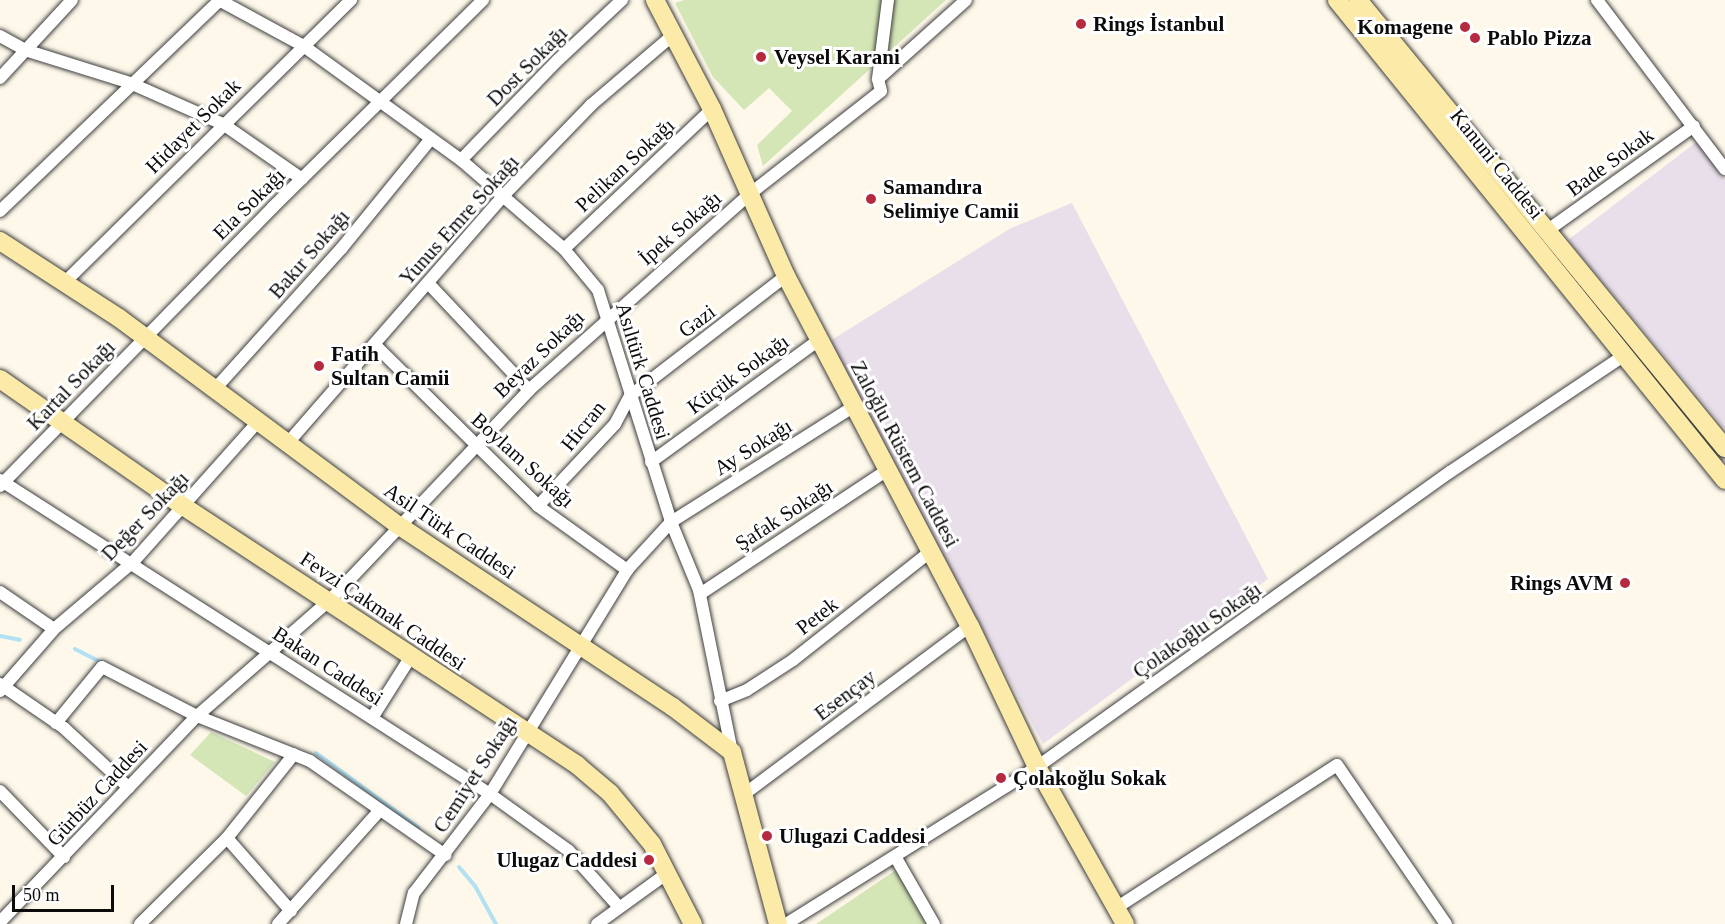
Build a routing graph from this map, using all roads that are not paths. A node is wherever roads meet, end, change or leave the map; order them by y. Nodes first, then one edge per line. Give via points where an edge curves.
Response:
1 (72, 0) edge
2 (219, 0) edge
3 (351, 0) edge
4 (483, 0) edge
5 (622, 0) edge
6 (655, 0) edge
7 (888, 0) edge
8 (966, 0) edge
9 (1337, 0) edge
10 (1358, 0) edge
11 (1597, 0) edge
12 (674, 34) junction
13 (0, 36) edge
14 (302, 45) junction
15 (25, 50) junction
16 (0, 78) edge
17 (878, 79) junction
18 (130, 83) junction
19 (383, 101) junction
20 (712, 109) junction
21 (223, 124) junction
22 (1694, 126) junction
23 (429, 140) junction
24 (461, 160) junction
25 (1725, 169) edge
26 (302, 179) junction
27 (751, 193) junction
28 (502, 196) junction
29 (0, 211) edge
30 (1548, 230) junction
31 (0, 241) edge
32 (564, 249) junction
33 (786, 276) junction
34 (65, 282) junction
35 (428, 283) junction
36 (608, 316) junction
37 (144, 337) junction
38 (820, 339) junction
39 (1640, 344) junction
40 (375, 345) junction
41 (1623, 356) junction
42 (0, 379) edge
43 (214, 390) junction
44 (529, 390) junction
45 (630, 396) junction
46 (856, 405) junction
47 (62, 422) junction
48 (257, 423) junction
49 (286, 445) junction
50 (474, 445) junction
51 (1725, 448) edge
52 (651, 462) junction
53 (889, 469) junction
54 (1725, 480) edge
55 (1, 483) edge
56 (183, 506) junction
57 (538, 506) junction
58 (670, 522) junction
59 (398, 525) junction
60 (931, 551) junction
61 (133, 562) junction
62 (627, 570) junction
63 (0, 592) edge
64 (700, 594) junction
65 (330, 600) junction
66 (970, 626) junction
67 (54, 629) junction
68 (581, 647) junction
69 (270, 653) junction
70 (410, 658) junction
71 (2, 687) edge
72 (720, 701) junction
73 (197, 716) junction
74 (372, 718) junction
75 (56, 723) junction
76 (524, 733) junction
77 (732, 752) junction
78 (294, 754) junction
79 (1037, 767) junction
80 (129, 788) junction
81 (0, 791) edge
82 (490, 794) junction
83 (743, 795) junction
84 (378, 812) junction
85 (227, 838) junction
86 (445, 855) junction
87 (64, 857) junction
88 (896, 858) junction
89 (666, 874) junction
90 (618, 906) junction
91 (291, 911) junction
92 (1121, 916) edge
93 (0, 922) edge
94 (140, 924) edge
95 (278, 924) edge
96 (406, 924) edge
97 (597, 924) edge
98 (693, 924) edge
99 (778, 924) edge
100 (786, 924) edge
101 (934, 924) edge
102 (1446, 924) edge

1 - 15 street
2 - 14 street, Asıltürk Caddesi
2 - 18 street
3 - 14 street, Hidayet Sokak
4 - 19 street, Ela Sokağı
5 - 24 street, Dost Sokağı
6 - 12 street, Zaloğlu Rüstem Caddesi
7 - 17 street
8 - 17 street
9 - 41 street, Kanuni Caddesi
10 - 30 street, Kanuni Caddesi
11 - 22 street
12 - 20 street, Zaloğlu Rüstem Caddesi
12 - 28 street, Yunus Emre Sokağı via 591,105
13 - 15 street
14 - 19 street, Asıltürk Caddesi
14 - 21 street, Hidayet Sokak
15 - 16 street
15 - 18 street
17 - 27 street, İpek Sokağı via 881,91
18 - 21 street
18 - 29 street
19 - 23 street, Asıltürk Caddesi
19 - 26 street, Ela Sokağı
20 - 27 street, Zaloğlu Rüstem Caddesi
20 - 32 street, Pelikan Sokağı
21 - 26 street
21 - 34 street, Hidayet Sokak
22 - 25 street
22 - 30 street, Bade Sokak
23 - 24 street, Asıltürk Caddesi
23 - 43 street, Bakır Sokağı via 341,249
24 - 28 street, Asıltürk Caddesi
26 - 37 street, Ela Sokağı
27 - 33 street, Zaloğlu Rüstem Caddesi
27 - 36 street, İpek Sokağı
28 - 32 street, Asıltürk Caddesi
28 - 35 street, Yunus Emre Sokağı
30 - 39 street, Kanuni Caddesi
31 - 34 street, Asil Türk Caddesi
32 - 36 street, Asıltürk Caddesi via 598,290
33 - 38 street, Zaloğlu Rüstem Caddesi
33 - 45 street, Gazi
34 - 37 street, Asil Türk Caddesi
35 - 40 street, Yunus Emre Sokağı
35 - 44 street
36 - 44 street, Beyaz Sokağı
36 - 45 street, Asıltürk Caddesi
37 - 43 street, Asil Türk Caddesi
37 - 47 street, Kartal Sokağı
38 - 46 street, Zaloğlu Rüstem Caddesi
38 - 52 street, Küçük Sokağı
39 - 41 street
39 - 51 street, Kanuni Caddesi
40 - 49 street, Yunus Emre Sokağı
40 - 50 street, Boylam Sokağı
41 - 54 street, Kanuni Caddesi
41 - 79 street, Çolakoğlu Sokağı via 1450,472
42 - 47 street, Fevzi Çakmak Caddesi
43 - 48 street, Asil Türk Caddesi
44 - 50 street, Beyaz Sokağı
45 - 52 street, Asıltürk Caddesi
45 - 57 street, Hicran via 615,424
46 - 53 street, Zaloğlu Rüstem Caddesi
46 - 58 street, Ay Sokağı
47 - 55 street, Kartal Sokağı
47 - 56 street, Fevzi Çakmak Caddesi
48 - 49 street, Asil Türk Caddesi
48 - 56 street, Değer Sokağı
49 - 59 street, Asil Türk Caddesi
50 - 57 street, Boylam Sokağı
50 - 59 street, Beyaz Sokağı
52 - 58 street, Asıltürk Caddesi
53 - 60 street, Zaloğlu Rüstem Caddesi
53 - 64 street, Şafak Sokağı
55 - 61 street, Bakan Caddesi
56 - 61 street, Değer Sokağı
56 - 65 street, Fevzi Çakmak Caddesi
57 - 62 street, Boylam Sokağı
58 - 62 street, Ay Sokağı
58 - 64 street, Asıltürk Caddesi
59 - 65 street, Beyaz Sokağı
59 - 68 street, Asil Türk Caddesi
60 - 66 street, Zaloğlu Rüstem Caddesi
60 - 72 street, Petek via 793,660 747,690
61 - 67 street, Değer Sokağı
61 - 69 street, Bakan Caddesi
62 - 68 street, Cemiyet Sokağı
63 - 67 street
64 - 72 street, Asıltürk Caddesi
65 - 69 street, Gürbüz Caddesi
65 - 70 street, Fevzi Çakmak Caddesi
66 - 79 street, Zaloğlu Rüstem Caddesi
66 - 83 street, Esençay
67 - 71 street, Değer Sokağı
68 - 76 street, Cemiyet Sokağı
68 - 77 street, Asil Türk Caddesi via 673,707
69 - 73 street, Gürbüz Caddesi
69 - 74 street, Bakan Caddesi
70 - 74 street
70 - 76 street, Fevzi Çakmak Caddesi
71 - 75 street
72 - 77 street, Asıltürk Caddesi
73 - 75 street via 102,667
73 - 78 street
73 - 80 street, Gürbüz Caddesi
74 - 82 street, Bakan Caddesi
75 - 80 street
76 - 82 street, Cemiyet Sokağı
76 - 89 street, Fevzi Çakmak Caddesi via 577,765 610,793 652,844
77 - 83 street
78 - 84 street via 310,761
78 - 85 street
79 - 88 street, Çolakoğlu Sokağı
79 - 92 street, Zaloğlu Rüstem Caddesi
80 - 87 street, Gürbüz Caddesi
81 - 87 street
82 - 86 street, Cemiyet Sokağı
82 - 90 street, Bakan Caddesi via 569,850
83 - 99 street
84 - 86 street
84 - 91 street
85 - 91 street
85 - 94 street
86 - 96 street, Cemiyet Sokağı via 414,892
87 - 93 street, Gürbüz Caddesi
88 - 100 street, Çolakoğlu Sokağı
88 - 101 street
89 - 90 street
89 - 98 street, Fevzi Çakmak Caddesi
90 - 97 street
91 - 95 street
92 - 102 street via 1337,765

